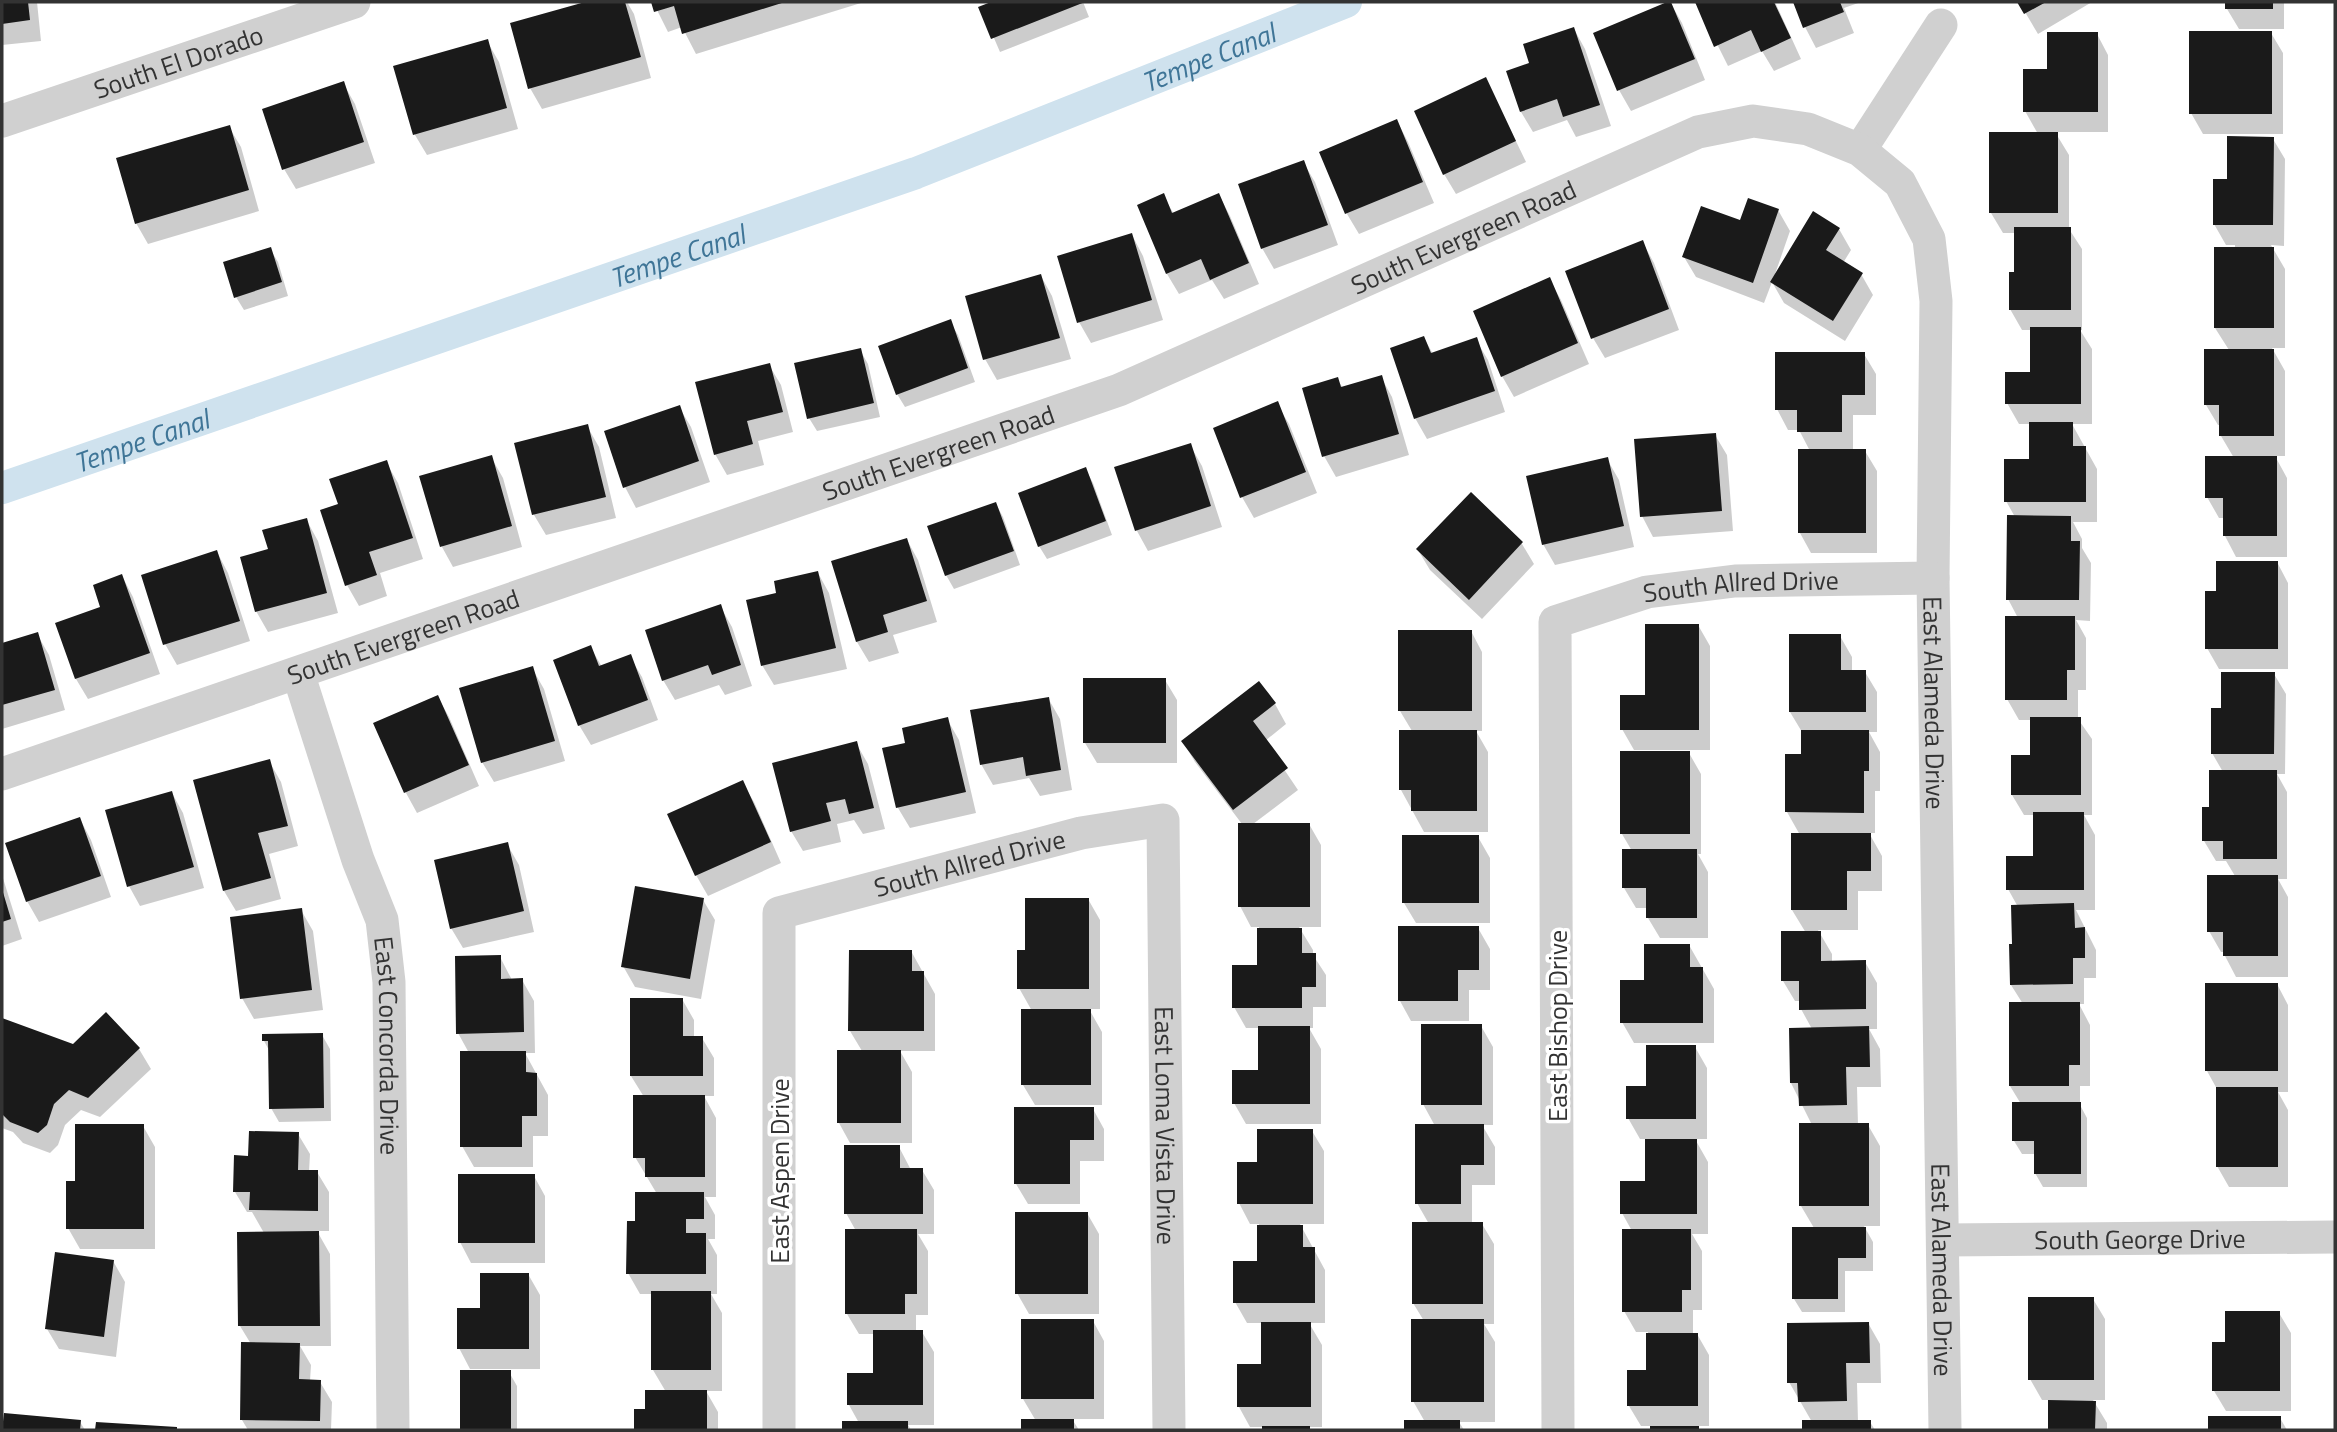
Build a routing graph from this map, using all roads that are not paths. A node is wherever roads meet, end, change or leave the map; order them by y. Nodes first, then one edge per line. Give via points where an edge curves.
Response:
1 (354, 2) edge
2 (1941, 25) dead end
3 (2, 121) edge
4 (1860, 150) junction
5 (1933, 578) junction
6 (1555, 622) joint
7 (298, 673) junction
8 (2, 774) edge
9 (1163, 820) joint
10 (779, 913) joint
11 (2335, 1237) edge
12 (1944, 1240) junction
13 (393, 1430) edge
14 (779, 1430) edge
15 (1169, 1430) edge
16 (1558, 1430) edge
17 (1945, 1430) edge

1 - 3 street, South El Dorado
2 - 4 street
4 - 5 street, East Alameda Drive via 1900,183 1929,239 1936,301
4 - 7 street, South Evergreen Road via 1808,128 1753,121 1698,132 1119,390
5 - 6 street, South Allred Drive via 1735,581 1647,592
5 - 12 street, East Alameda Drive
6 - 16 street, East Bishop Drive
7 - 8 street, South Evergreen Road
7 - 13 street, East Concorda Drive via 382,920 389,982
9 - 10 street, South Allred Drive via 1081,833
9 - 15 street, East Loma Vista Drive
10 - 14 street, East Aspen Drive
11 - 12 street, South George Drive
12 - 17 street, East Alameda Drive

